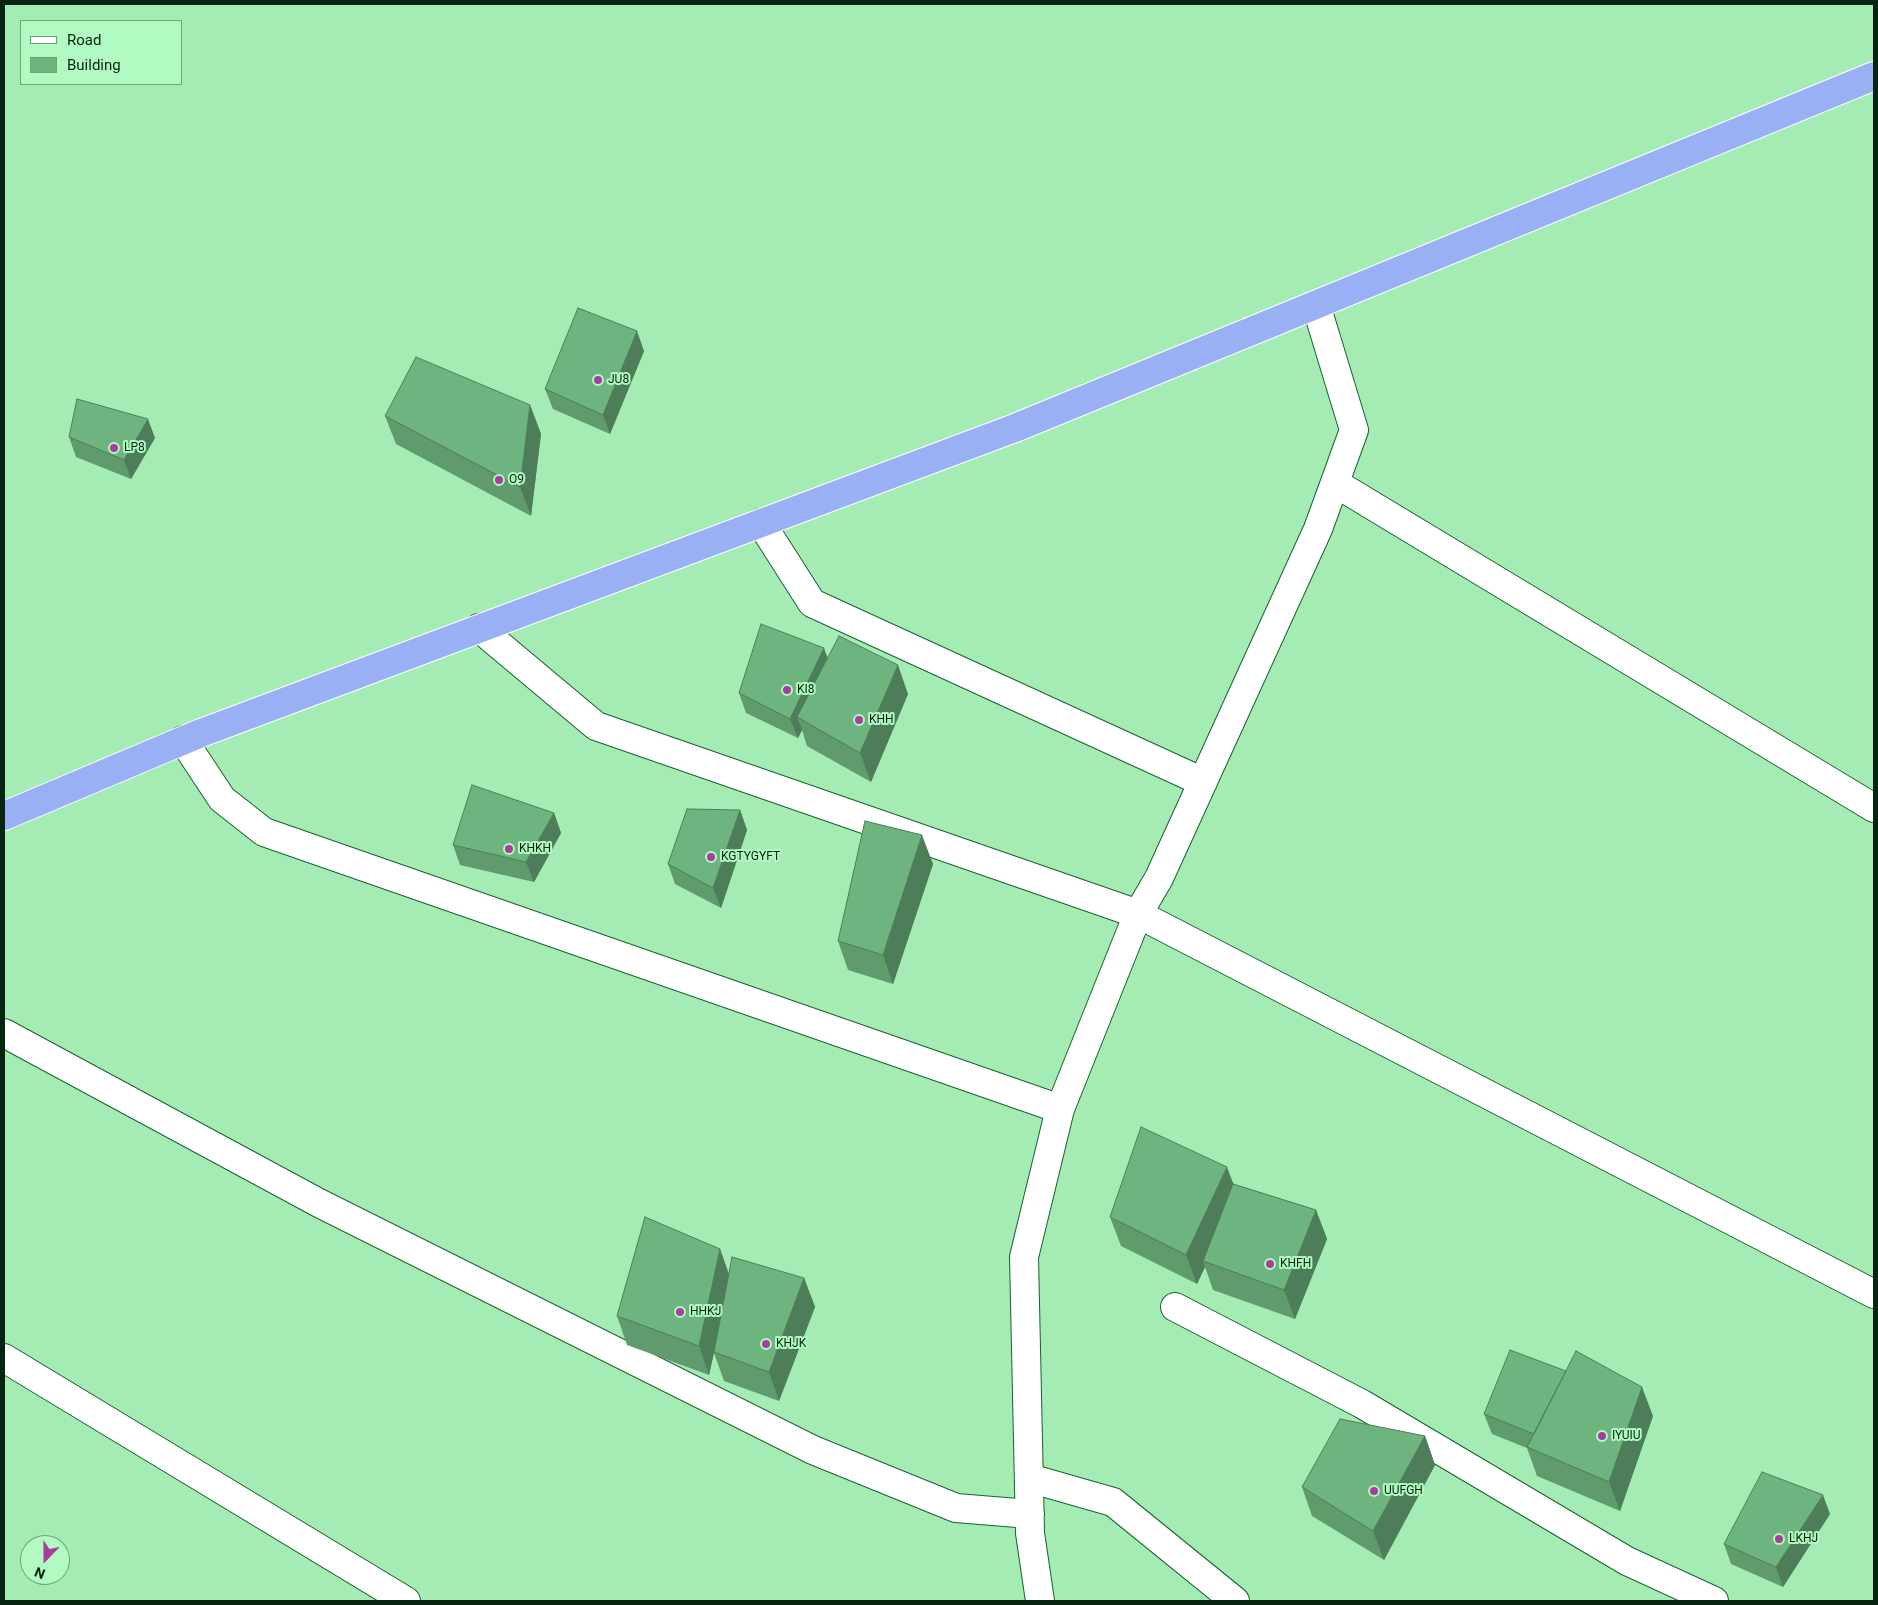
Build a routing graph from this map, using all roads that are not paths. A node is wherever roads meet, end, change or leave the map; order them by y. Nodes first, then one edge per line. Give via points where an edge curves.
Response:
1 (1874, 76) edge
2 (1316, 305) junction
3 (1335, 483) junction
4 (761, 523) junction
5 (479, 628) junction
6 (184, 740) junction
7 (1203, 782) junction
8 (1874, 808) edge
9 (4, 816) edge
10 (1138, 914) junction
11 (4, 1033) edge
12 (1060, 1109) junction
13 (1874, 1294) edge
14 (1175, 1307) dead end
15 (4, 1358) edge
16 (1029, 1478) junction
17 (1030, 1514) junction
18 (406, 1601) edge
19 (1040, 1601) edge
20 (1235, 1601) edge
21 (1714, 1601) edge

1 - 2 highway
2 - 3 street via 1354,430
2 - 4 highway via 1015,428
3 - 7 street via 1318,529
3 - 8 street
4 - 5 highway
4 - 7 street via 812,603
5 - 6 highway
5 - 10 street via 596,726
6 - 9 highway
6 - 12 street via 222,799 264,832
7 - 10 street via 1159,878
10 - 12 street
10 - 13 street
11 - 17 street via 319,1203 813,1450 956,1508
12 - 16 street via 1024,1257
14 - 21 street via 1362,1404 1627,1561
15 - 18 street
16 - 17 street
16 - 20 street via 1113,1502
17 - 19 street

